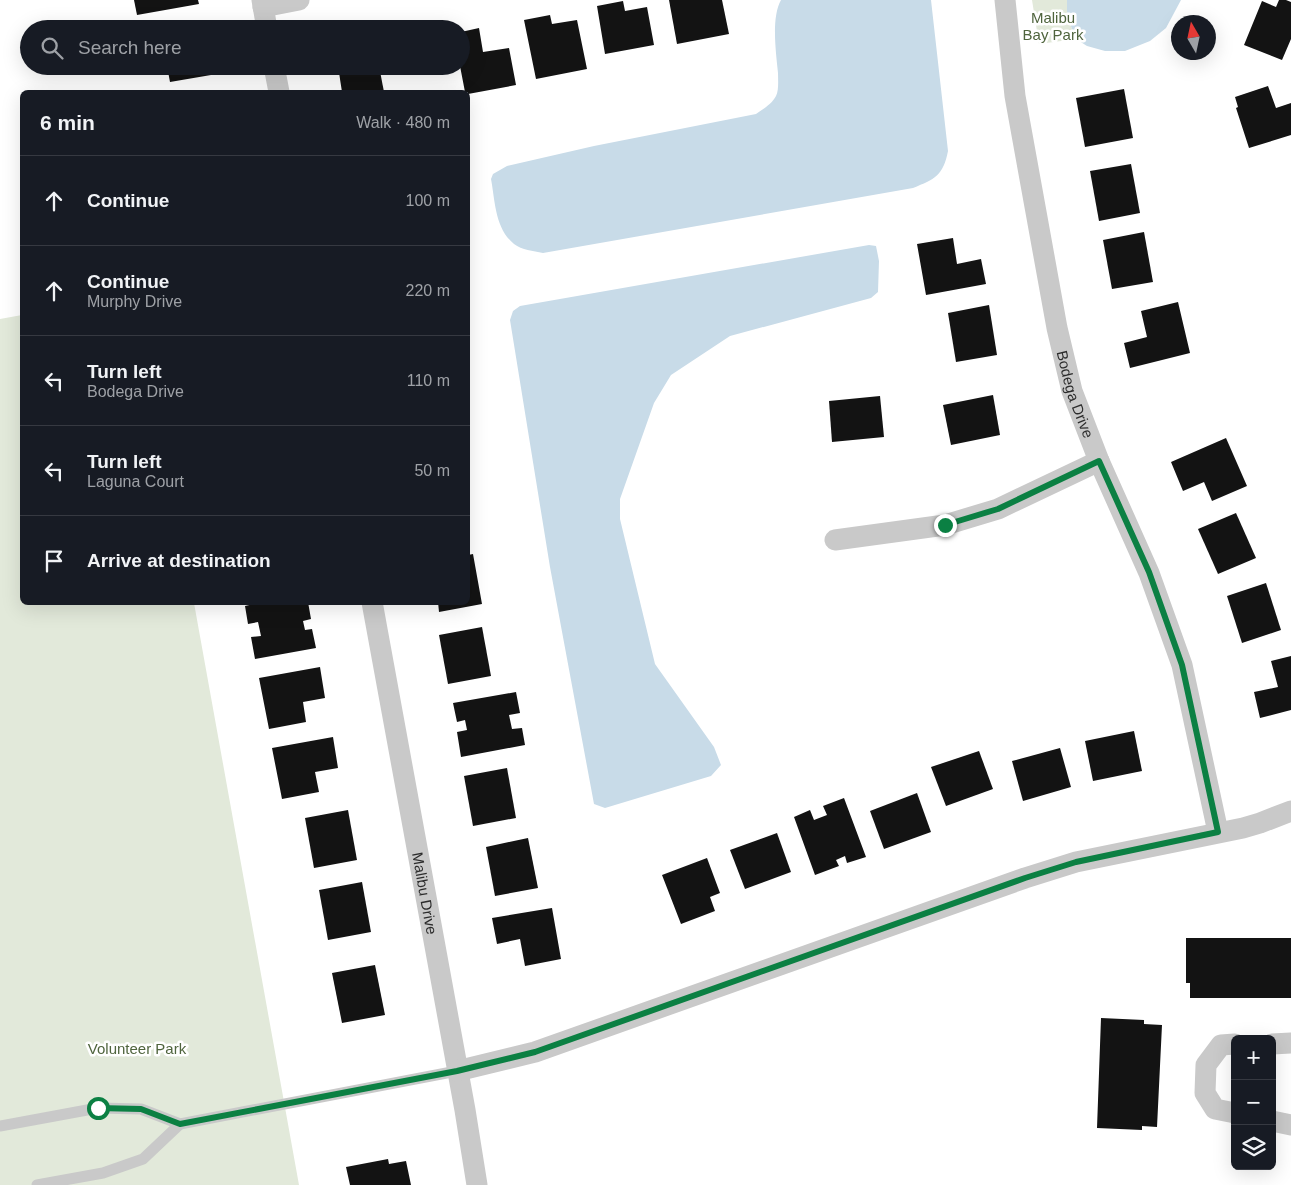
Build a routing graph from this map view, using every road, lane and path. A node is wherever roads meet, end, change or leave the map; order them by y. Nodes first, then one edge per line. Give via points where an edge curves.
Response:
1 (299, 0) edge
2 (1005, 0) edge
3 (262, 3) edge
4 (265, 20) edge
5 (276, 75) edge
6 (279, 90) edge
7 (1099, 461) junction
8 (835, 540) dead end
9 (373, 605) edge
10 (1291, 811) edge
11 (1218, 832) junction
12 (1291, 1043) edge
13 (1231, 1044) edge
14 (1276, 1044) edge
15 (457, 1071) junction
16 (1231, 1112) edge
17 (1276, 1122) edge
18 (180, 1124) junction
19 (1291, 1124) edge
20 (0, 1126) edge
21 (37, 1185) edge
22 (477, 1185) edge

1 - 3 street
2 - 7 street, Bodega Drive via 1015,96 1057,328 1072,391
3 - 4 street
5 - 6 street
7 - 8 street via 998,509 945,525
7 - 11 street, Bodega Drive via 1149,572 1182,665
9 - 15 street, Malibu Drive
10 - 11 street via 1243,828
11 - 15 street via 1042,872 535,1052
12 - 14 street
13 - 16 street via 1221,1045 1206,1065 1205,1093 1215,1109
15 - 18 lane
15 - 22 street, Malibu Drive
17 - 19 street
18 - 20 lane via 141,1109 98,1108
18 - 21 lane via 143,1159 103,1173

